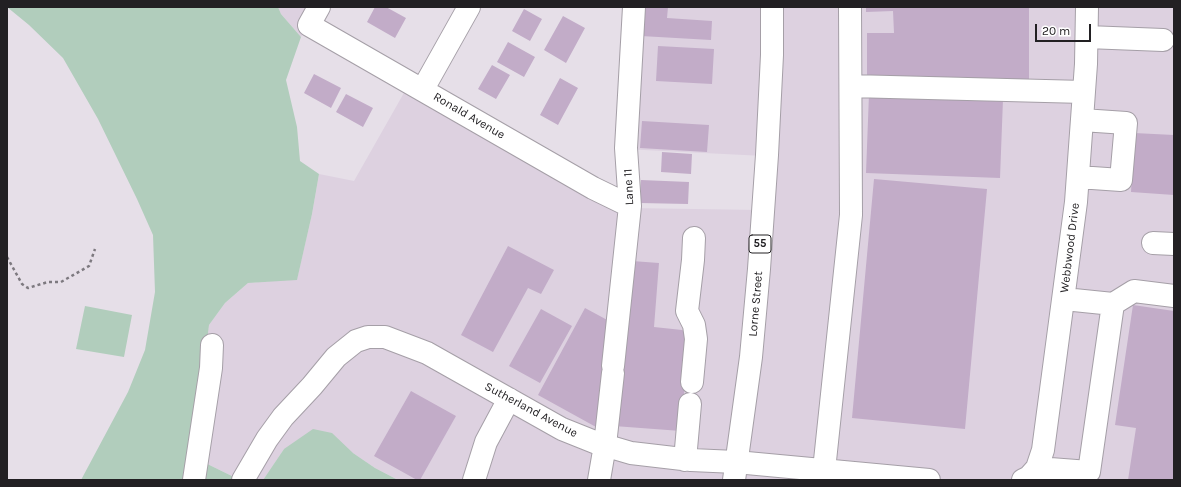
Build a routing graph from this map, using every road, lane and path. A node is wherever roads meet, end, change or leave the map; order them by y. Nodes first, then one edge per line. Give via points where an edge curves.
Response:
1 (469, 7) edge
2 (634, 7) edge
3 (772, 7) edge
4 (850, 7) edge
5 (1087, 7) edge
6 (314, 16) edge
7 (1087, 37) junction
8 (1163, 40) dead end
9 (851, 86) junction
10 (423, 89) junction
11 (1084, 92) junction
12 (1082, 120) junction
13 (1078, 177) junction
14 (630, 206) junction
15 (694, 238) dead end
16 (95, 249) dead end
17 (7, 257) edge
18 (1174, 296) edge
19 (1064, 299) junction
20 (1114, 304) junction
21 (212, 345) dead end
22 (692, 382) dead end
23 (509, 399) junction
24 (690, 404) dead end
25 (605, 445) junction
26 (685, 460) junction
27 (824, 470) junction
28 (735, 471) edge
29 (1030, 474) edge
30 (1093, 476) edge
31 (194, 480) edge
32 (243, 480) edge
33 (474, 480) edge
34 (599, 480) edge
35 (929, 480) edge

1 - 10 street
2 - 14 street, Lane 11 via 626,148
3 - 28 street, Lorne Street / 55 via 772,55 759,269 751,357
4 - 9 street
5 - 7 street, Webbwood Drive
6 - 10 street, Ronald Avenue
7 - 8 street
7 - 11 street, Webbwood Drive
9 - 11 street
9 - 27 street via 851,215
10 - 14 street, Ronald Avenue via 593,188
11 - 12 street, Webbwood Drive
12 - 13 street, Webbwood Drive
12 - 13 street via 1126,123 1121,180
13 - 19 street, Webbwood Drive
14 - 25 street, Lane 11
15 - 22 street via 687,311 694,325 696,339
16 - 17 path via 89,266 61,282 48,282 28,288 22,284
18 - 20 street via 1134,290
19 - 20 street
19 - 29 street, Webbwood Drive via 1043,450
20 - 30 street
21 - 31 street via 211,368
23 - 25 street, Sutherland Avenue via 562,429
23 - 32 street, Sutherland Avenue via 427,353 385,337 356,341 336,357 283,417 266,439
23 - 33 street via 486,442
24 - 26 street
25 - 26 street, Sutherland Avenue via 631,453
25 - 34 street, Lane 11
26 - 28 street, Sutherland Avenue
27 - 28 street
27 - 35 street
29 - 30 street

